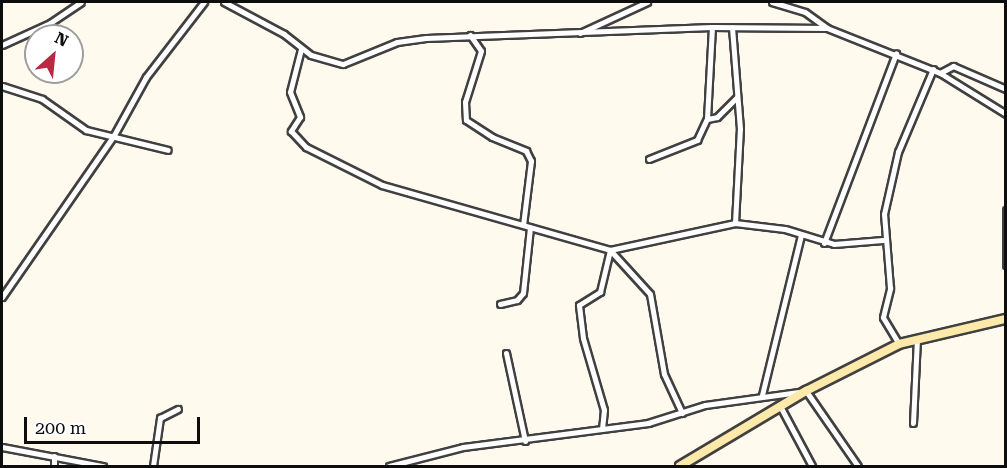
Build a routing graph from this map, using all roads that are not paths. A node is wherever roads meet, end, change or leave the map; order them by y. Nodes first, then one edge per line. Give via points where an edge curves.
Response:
1 (81, 2) edge
2 (204, 2) edge
3 (224, 2) edge
4 (647, 2) edge
5 (772, 2) edge
6 (712, 27) junction
7 (732, 27) junction
8 (827, 28) junction
9 (470, 35) junction
10 (575, 35) junction
11 (2, 45) edge
12 (301, 49) junction
13 (896, 53) junction
14 (933, 69) junction
15 (940, 73) junction
16 (2, 86) edge
17 (1005, 89) edge
18 (737, 97) junction
19 (1005, 114) edge
20 (707, 119) junction
21 (114, 135) junction
22 (168, 150) dead end
23 (650, 159) dead end
24 (1005, 210) edge
25 (735, 223) junction
26 (526, 226) junction
27 (801, 235) junction
28 (883, 240) junction
29 (824, 243) junction
30 (610, 250) junction
31 (1005, 265) edge
32 (2, 297) edge
33 (500, 304) dead end
34 (1005, 319) edge
35 (917, 338) junction
36 (899, 344) junction
37 (506, 353) dead end
38 (806, 392) junction
39 (762, 395) junction
40 (780, 406) junction
41 (178, 409) dead end
42 (682, 413) junction
43 (914, 423) dead end
44 (602, 429) junction
45 (525, 441) junction
46 (2, 447) edge
47 (54, 456) junction
48 (694, 463) edge
49 (54, 466) edge
50 (103, 466) edge
51 (153, 466) edge
52 (389, 466) edge
53 (680, 466) edge
54 (812, 466) edge
55 (858, 466) edge

1 - 11 street via 50,24
2 - 21 street via 146,77
3 - 12 street via 285,34
4 - 10 street
5 - 8 street via 805,12
6 - 7 street
6 - 10 street
6 - 20 street
7 - 8 street
7 - 18 street
8 - 13 street
9 - 10 street
9 - 12 street via 397,42 343,64 322,60
9 - 26 street via 481,51 465,102 466,120 486,134 526,151 531,161
12 - 26 street via 290,92 300,117 291,131 300,143 361,178
13 - 14 street
13 - 29 street
14 - 15 street
14 - 28 street via 898,152
15 - 17 street via 953,66
15 - 19 street
16 - 21 street via 42,99 86,130
18 - 20 street via 717,117
18 - 25 street via 740,150
20 - 23 street via 697,140
21 - 22 street
21 - 32 street
24 - 31 street
25 - 27 street
25 - 30 street
26 - 30 street
26 - 33 street via 523,293 517,300
27 - 29 street
27 - 39 street
28 - 29 street
28 - 36 street via 890,288 883,317
30 - 42 street via 650,294 664,374
30 - 44 street via 600,292 579,305 583,338 604,410
34 - 35 street
35 - 36 street
35 - 43 street
36 - 38 street
37 - 45 street
38 - 39 street
38 - 40 street
38 - 55 street
39 - 42 street
40 - 48 street
40 - 54 street
41 - 51 street via 160,418
42 - 44 street
44 - 45 street
45 - 52 street via 463,447
46 - 47 street
47 - 49 street
47 - 50 street
48 - 53 street

